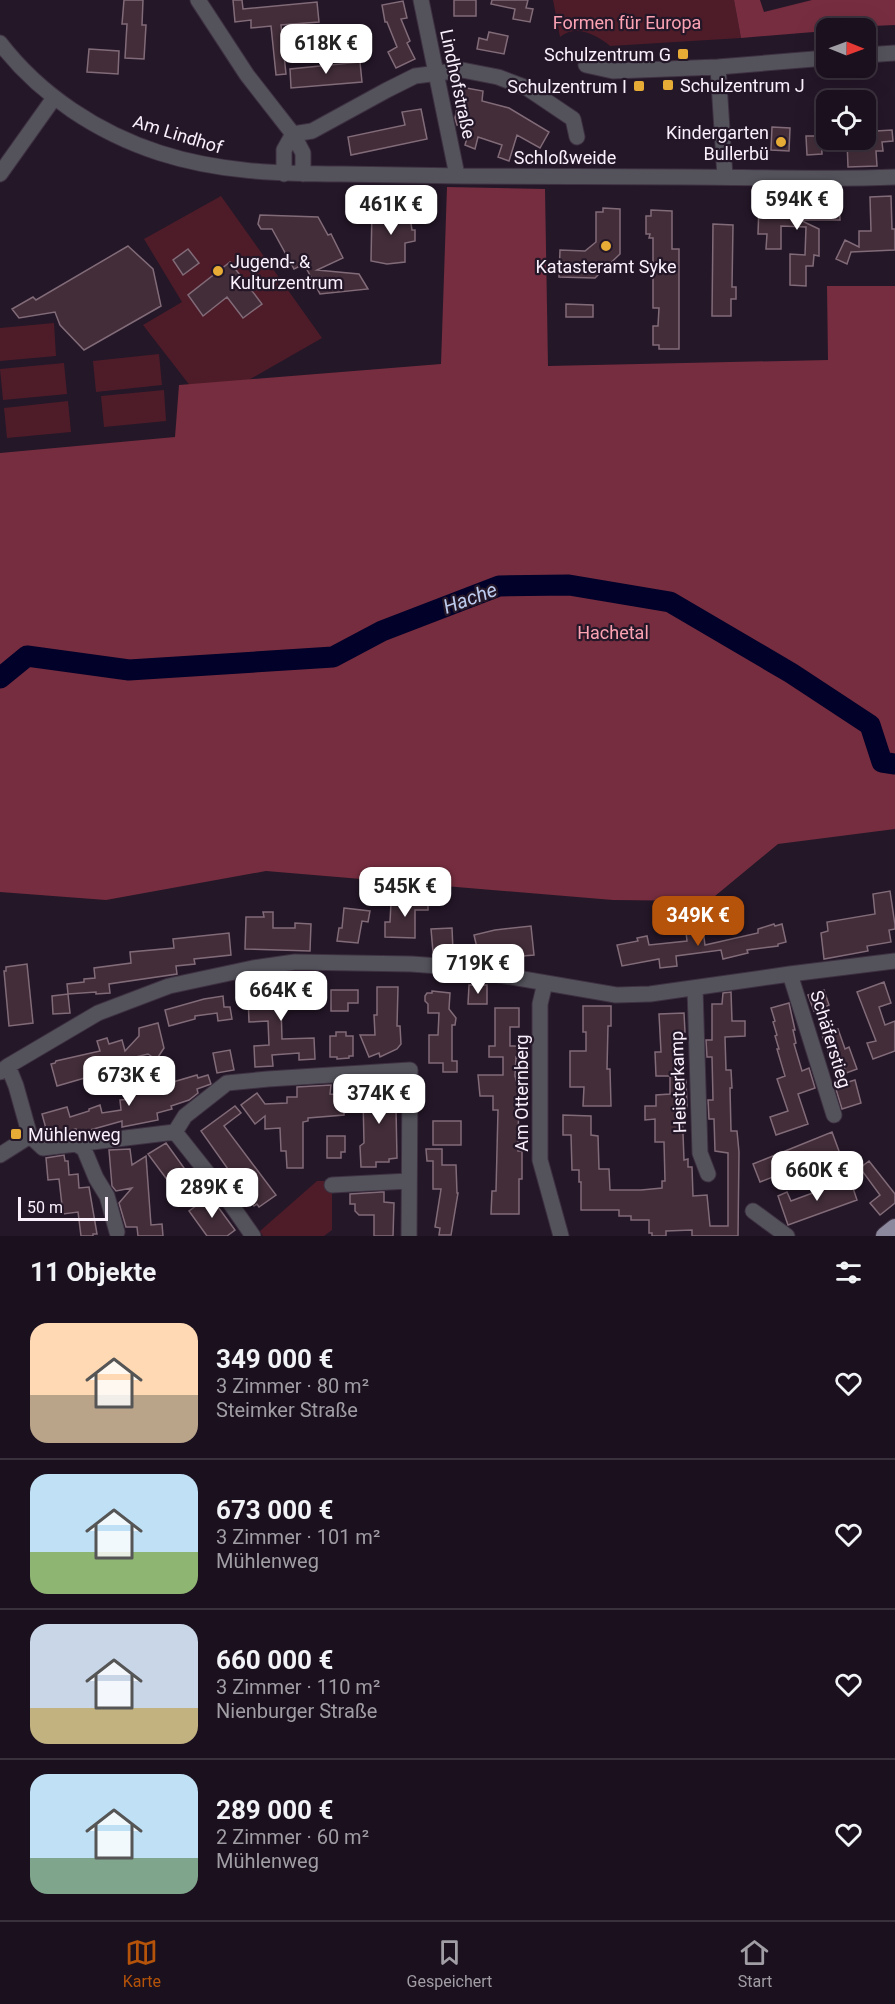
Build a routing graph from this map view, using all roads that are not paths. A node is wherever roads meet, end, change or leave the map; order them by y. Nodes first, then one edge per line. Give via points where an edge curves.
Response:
1 (198, 0) edge
2 (421, 0) edge
3 (0, 43) edge
4 (895, 53) edge
5 (876, 54) edge
6 (816, 59) edge
7 (586, 65) dead end
8 (718, 68) junction
9 (435, 73) junction
10 (54, 98) junction
11 (293, 134) junction
12 (577, 137) dead end
13 (236, 170) joint
14 (0, 174) edge
15 (284, 174) junction
16 (303, 174) junction
17 (457, 176) junction
18 (725, 177) junction
19 (895, 177) edge
20 (894, 965) edge
21 (790, 974) junction
22 (545, 983) junction
23 (694, 988) junction
24 (4, 1069) edge
25 (834, 1115) dead end
26 (175, 1132) junction
27 (30, 1136) junction
28 (76, 1144) junction
29 (0, 1155) edge
30 (708, 1174) dead end
31 (409, 1181) junction
32 (332, 1185) dead end
33 (753, 1211) dead end
34 (895, 1228) edge
35 (117, 1232) dead end
36 (253, 1236) edge
37 (410, 1236) edge
38 (561, 1236) edge
39 (788, 1236) edge
40 (885, 1236) edge

1 - 11 street via 247,75
2 - 9 street, Lindhofstraße
3 - 10 street, Am Lindhof via 14,62
4 - 5 street
6 - 8 street
7 - 8 street via 613,71
8 - 18 street
9 - 11 street via 415,76 312,131
9 - 12 street via 462,70 527,88 573,119
9 - 17 street, Lindhofstraße
10 - 13 street, Am Lindhof via 124,140 160,153
10 - 14 street
11 - 15 street via 284,150
11 - 16 street via 303,153
13 - 15 street, Schloßweide
15 - 16 street, Schloßweide
16 - 17 street, Schloßweide
17 - 18 street, Schloßweide
18 - 19 street, Schloßweide
20 - 21 street
21 - 23 street
21 - 25 street, Schäferstieg
22 - 23 street via 616,995
22 - 24 street via 411,964 296,962 253,968 169,986 98,1013
22 - 38 street, Am Otternberg via 540,1004 540,1160
23 - 30 street, Heisterkamp via 700,1153
24 - 27 street via 16,1086
26 - 28 street
26 - 31 street via 185,1116 226,1083 411,1070
26 - 36 street
27 - 28 street via 43,1148
27 - 29 street
28 - 35 street via 84,1149 107,1196
31 - 32 street
31 - 37 street
33 - 39 street
34 - 40 main road

